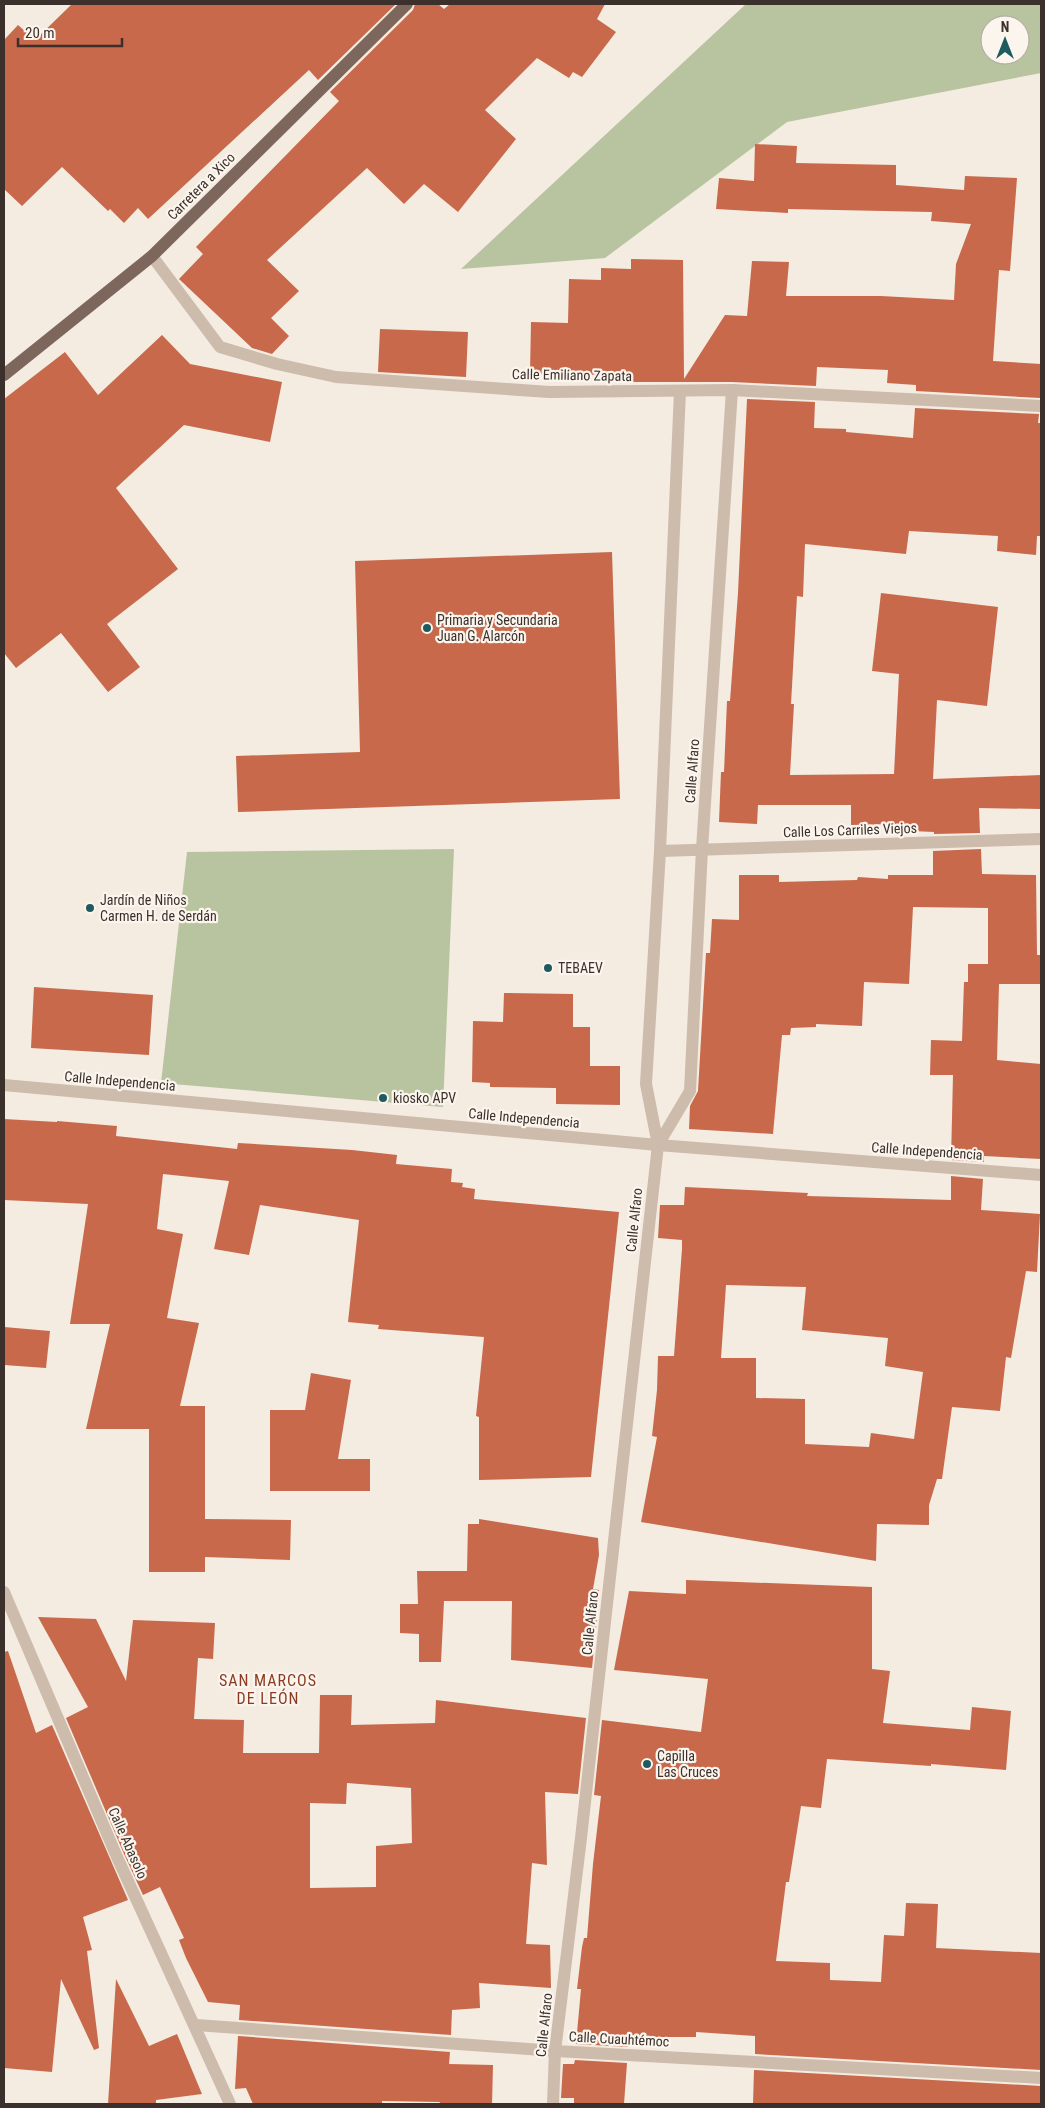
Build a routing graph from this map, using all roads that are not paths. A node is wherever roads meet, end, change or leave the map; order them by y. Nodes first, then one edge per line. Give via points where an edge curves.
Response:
1 (407, 4) edge
2 (152, 256) junction
3 (4, 375) edge
4 (732, 390) junction
5 (680, 391) junction
6 (1041, 406) edge
7 (1041, 839) edge
8 (702, 849) junction
9 (660, 851) junction
10 (4, 1085) edge
11 (658, 1145) junction
12 (1041, 1175) edge
13 (4, 1592) edge
14 (196, 2026) junction
15 (555, 2051) junction
16 (1041, 2078) edge
17 (230, 2104) edge
18 (552, 2104) edge

1 - 2 main road, Carretera a Xico
2 - 3 main road, Carretera a Xico
2 - 5 street, Calle Emiliano Zapata via 220,347 277,364 336,377 549,392
4 - 5 street, Calle Emiliano Zapata
4 - 6 street, Calle Emiliano Zapata
4 - 8 street, Calle Alfaro
5 - 9 street, Calle Alfaro
7 - 8 street, Calle Los Carriles Viejos
8 - 9 street, Calle Los Carriles Viejos
8 - 11 street, Calle Alfaro via 690,1091
9 - 11 street, Calle Alfaro via 646,1084
10 - 11 street, Calle Independencia
11 - 12 street, Calle Independencia
11 - 15 street, Calle Alfaro
13 - 14 street, Calle Abasolo via 117,1857
14 - 15 street, Calle Cuauhtémoc
14 - 17 street, Calle Abasolo
15 - 16 street, Calle Cuauhtémoc
15 - 18 street, Calle Alfaro

